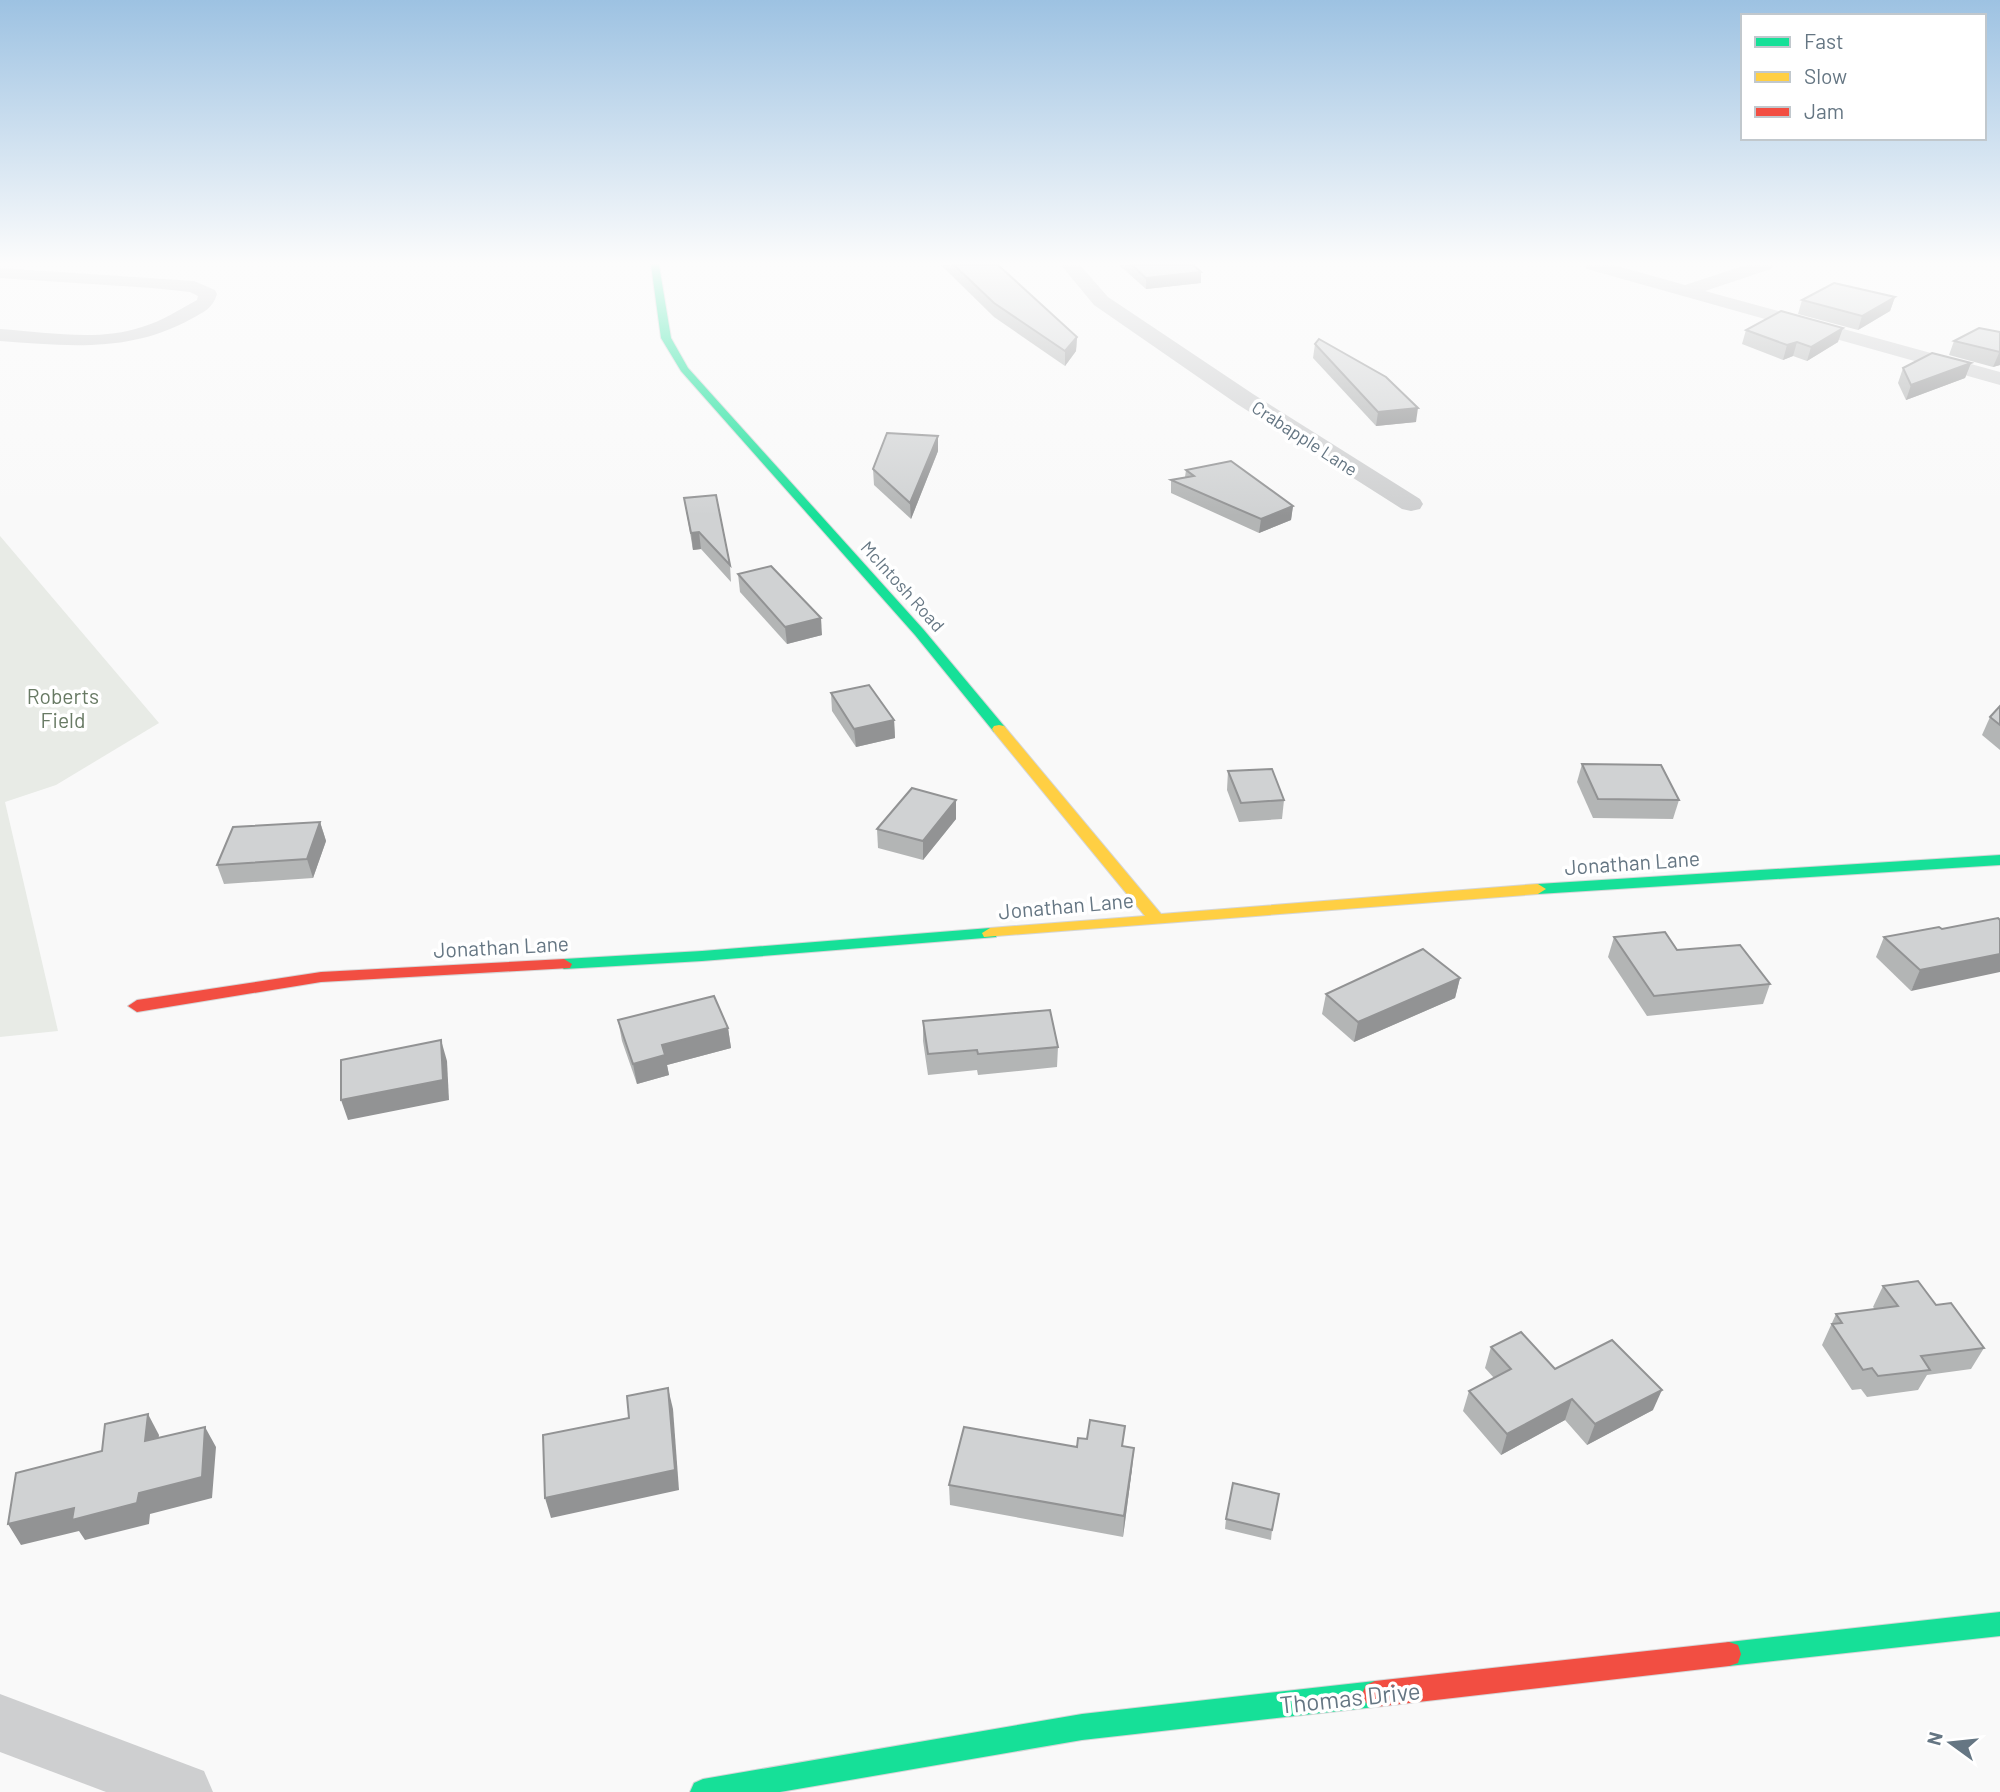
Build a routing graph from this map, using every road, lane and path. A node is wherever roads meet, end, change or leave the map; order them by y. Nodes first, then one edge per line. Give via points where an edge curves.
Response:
1 (672, 349) edge
2 (1171, 349) edge
3 (1891, 349) edge
4 (2000, 379) edge
5 (1411, 504) dead end
6 (2000, 860) edge
7 (1156, 919) junction
8 (137, 1006) dead end
9 (2000, 1624) edge
10 (0, 1723) edge
11 (183, 1792) edge
12 (703, 1792) edge

1 - 7 street, McIntosh Road via 684,369 919,632
2 - 5 street, Crabapple Lane
3 - 4 street
6 - 7 street, Jonathan Lane
7 - 8 street, Jonathan Lane via 702,956 321,977
9 - 12 street, Thomas Drive via 1082,1727
10 - 11 street

